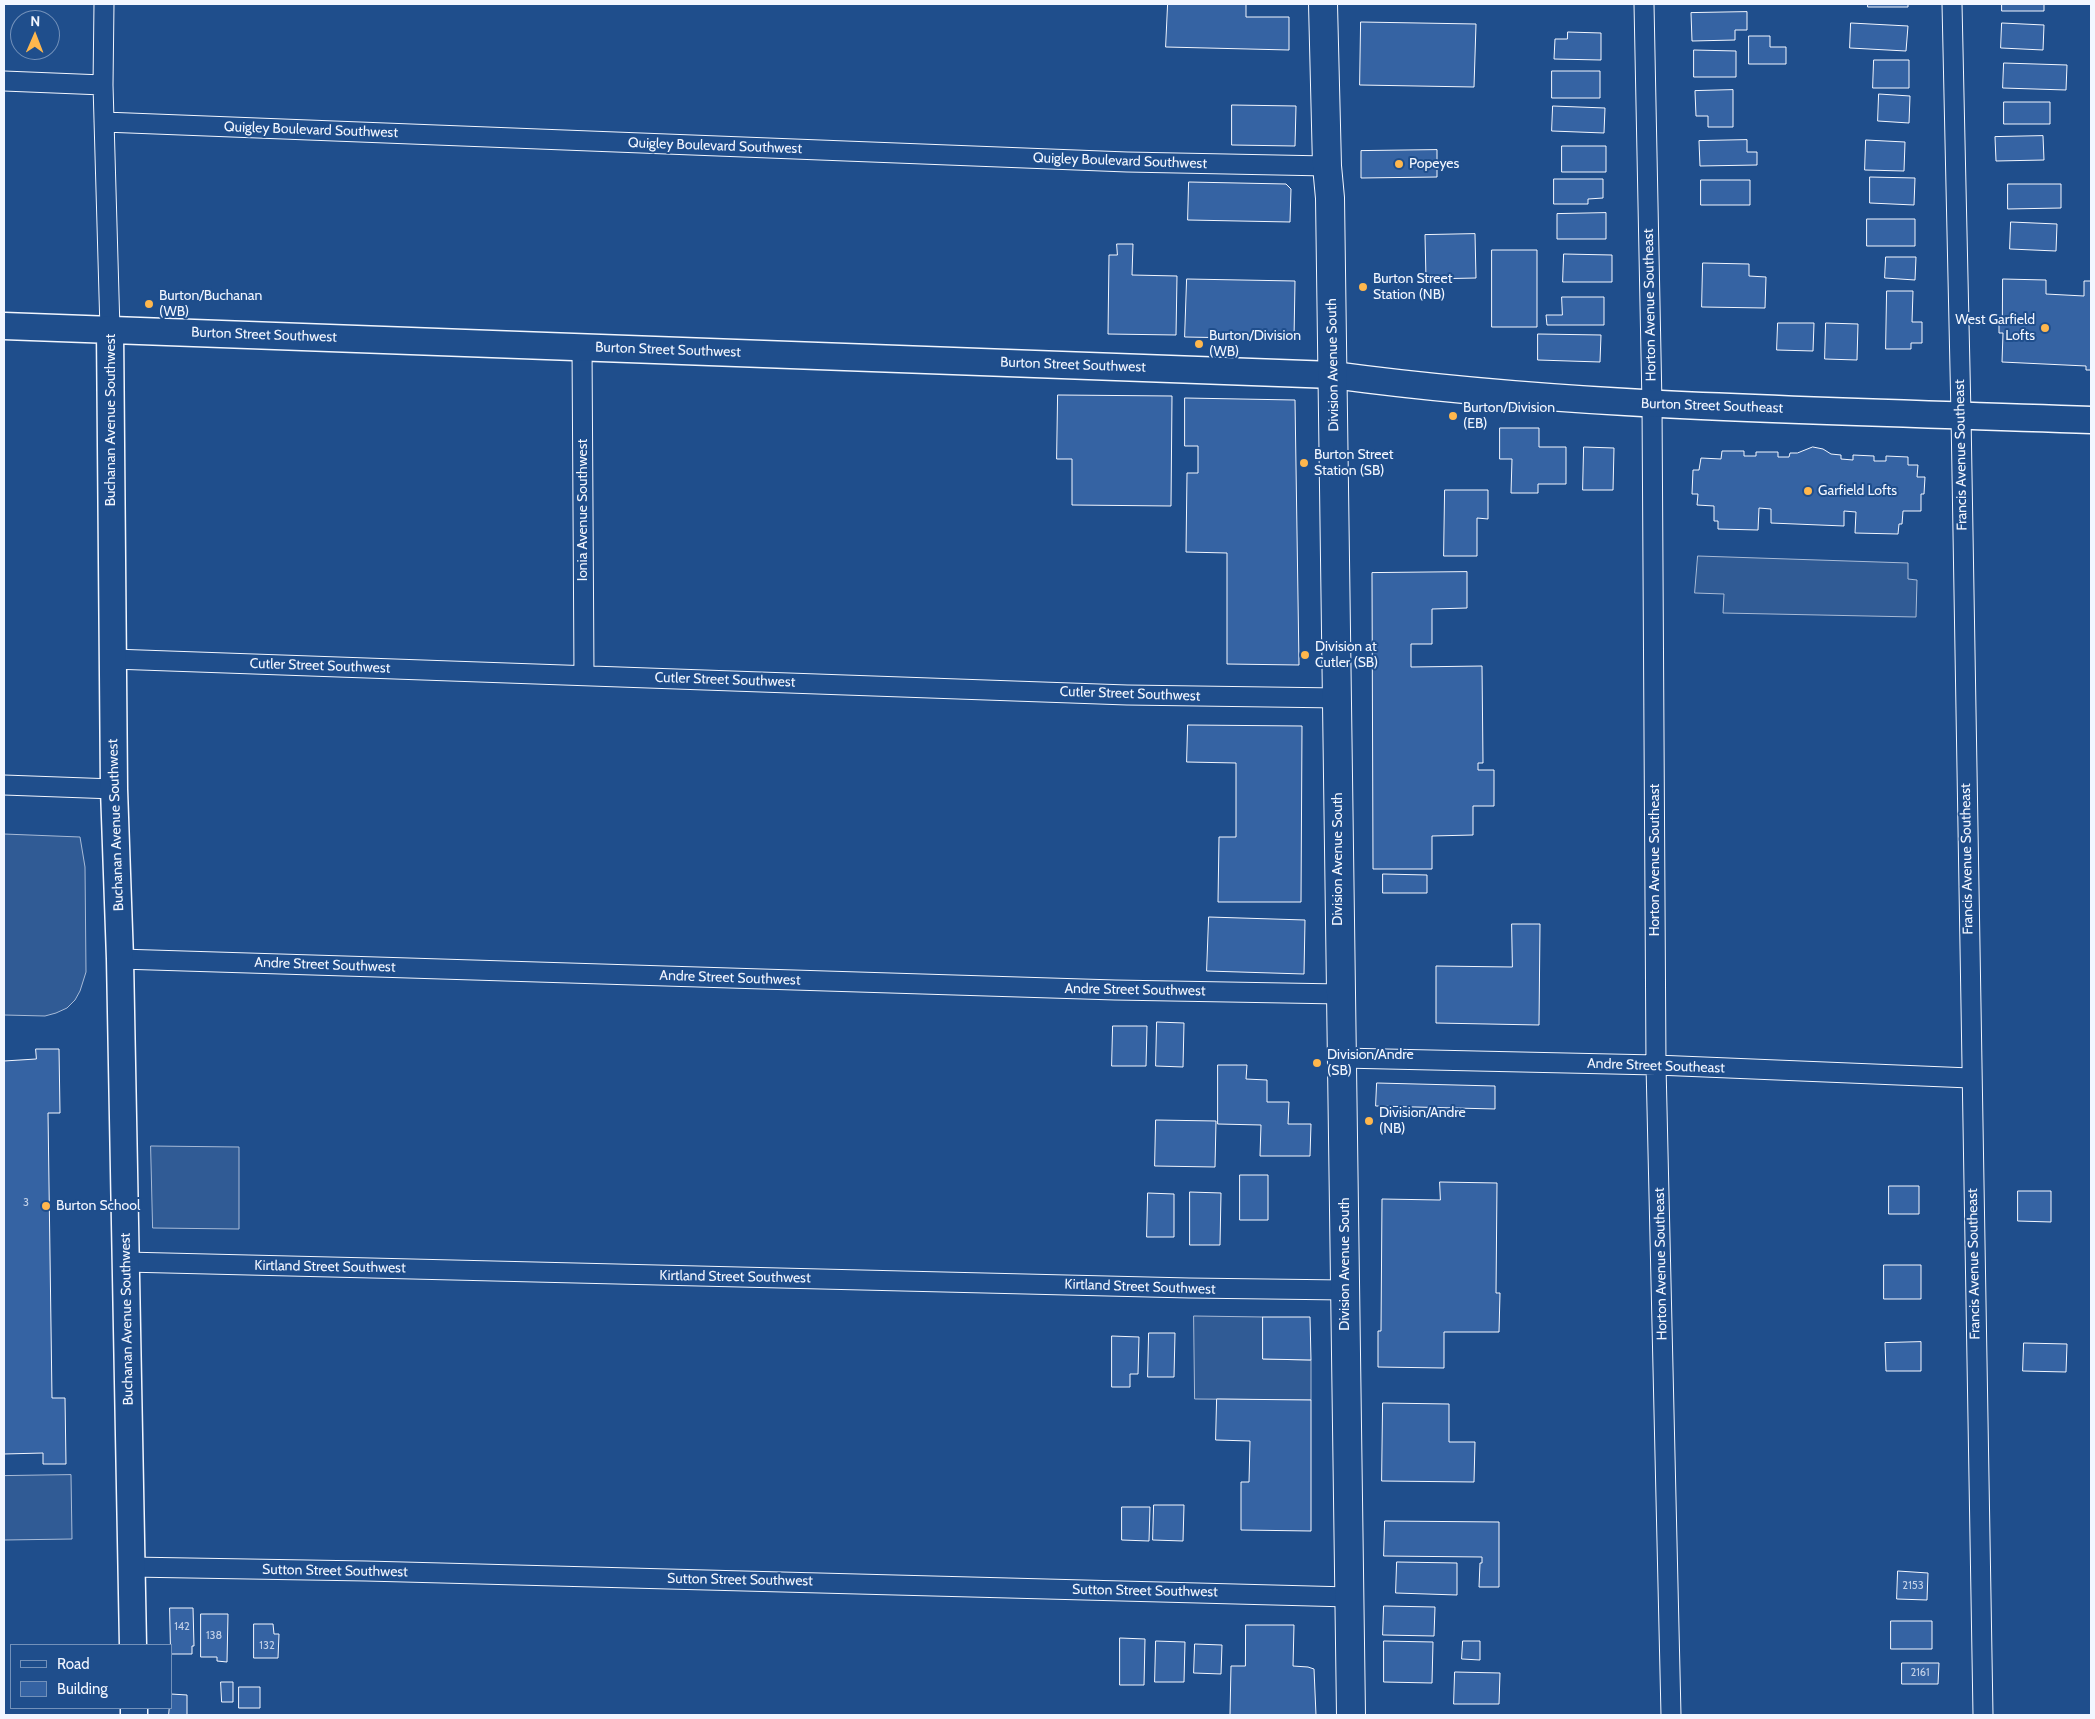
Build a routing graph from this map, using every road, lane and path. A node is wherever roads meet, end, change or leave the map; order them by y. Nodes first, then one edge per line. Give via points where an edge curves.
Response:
1 (104, 4) edge
2 (1324, 4) edge
3 (1644, 4) edge
4 (1952, 4) edge
5 (4, 81) edge
6 (103, 85) junction
7 (104, 122) junction
8 (1327, 166) junction
9 (4, 326) edge
10 (110, 330) junction
11 (582, 346) junction
12 (1333, 375) junction
13 (1652, 404) junction
14 (1961, 415) junction
15 (2091, 420) edge
16 (113, 660) junction
17 (584, 674) junction
18 (1338, 698) junction
19 (4, 785) edge
20 (114, 789) junction
21 (120, 959) junction
22 (1340, 994) junction
23 (1342, 1058) junction
24 (1656, 1065) junction
25 (1970, 1078) junction
26 (126, 1262) junction
27 (1344, 1290) junction
28 (131, 1567) junction
29 (1349, 1597) junction
30 (132, 1644) edge
31 (1351, 1715) edge
32 (1671, 1715) edge
33 (1982, 1715) edge

1 - 6 street, Buchanan Avenue Southwest
2 - 8 main road, Division Avenue South
3 - 13 street, Horton Avenue Southeast
4 - 14 street, Francis Avenue Southeast
5 - 6 street
6 - 7 street, Buchanan Avenue Southwest
7 - 8 street, Quigley Boulevard Southwest via 1127,162
7 - 10 street, Buchanan Avenue Southwest
8 - 12 main road, Division Avenue South
9 - 10 main road, Burton Street Southwest
10 - 11 main road, Burton Street Southwest
10 - 16 main road, Buchanan Avenue Southwest
11 - 12 main road, Burton Street Southwest
11 - 17 street, Ionia Avenue Southwest
12 - 13 main road, Burton Street Southeast via 1451,390
12 - 18 main road, Division Avenue South
13 - 14 main road, Burton Street Southeast
13 - 24 street, Horton Avenue Southeast
14 - 15 main road, Burton Street Southeast
14 - 25 street, Francis Avenue Southeast
16 - 17 street, Cutler Street Southwest
16 - 20 main road, Buchanan Avenue Southwest
17 - 18 street, Cutler Street Southwest via 1107,694
18 - 22 main road, Division Avenue South
19 - 20 street
20 - 21 main road, Buchanan Avenue Southwest
21 - 22 street, Andre Street Southwest via 1096,990
21 - 26 main road, Buchanan Avenue Southwest
22 - 23 main road, Division Avenue South
23 - 24 street, Andre Street Southeast
23 - 27 main road, Division Avenue South
24 - 25 street, Andre Street Southeast
24 - 32 street, Horton Avenue Southeast
25 - 33 street, Francis Avenue Southeast
26 - 27 street, Kirtland Street Southwest
26 - 28 main road, Buchanan Avenue Southwest
27 - 29 main road, Division Avenue South
28 - 29 street, Sutton Street Southwest
28 - 30 main road, Buchanan Avenue Southwest
29 - 31 main road, Division Avenue South

